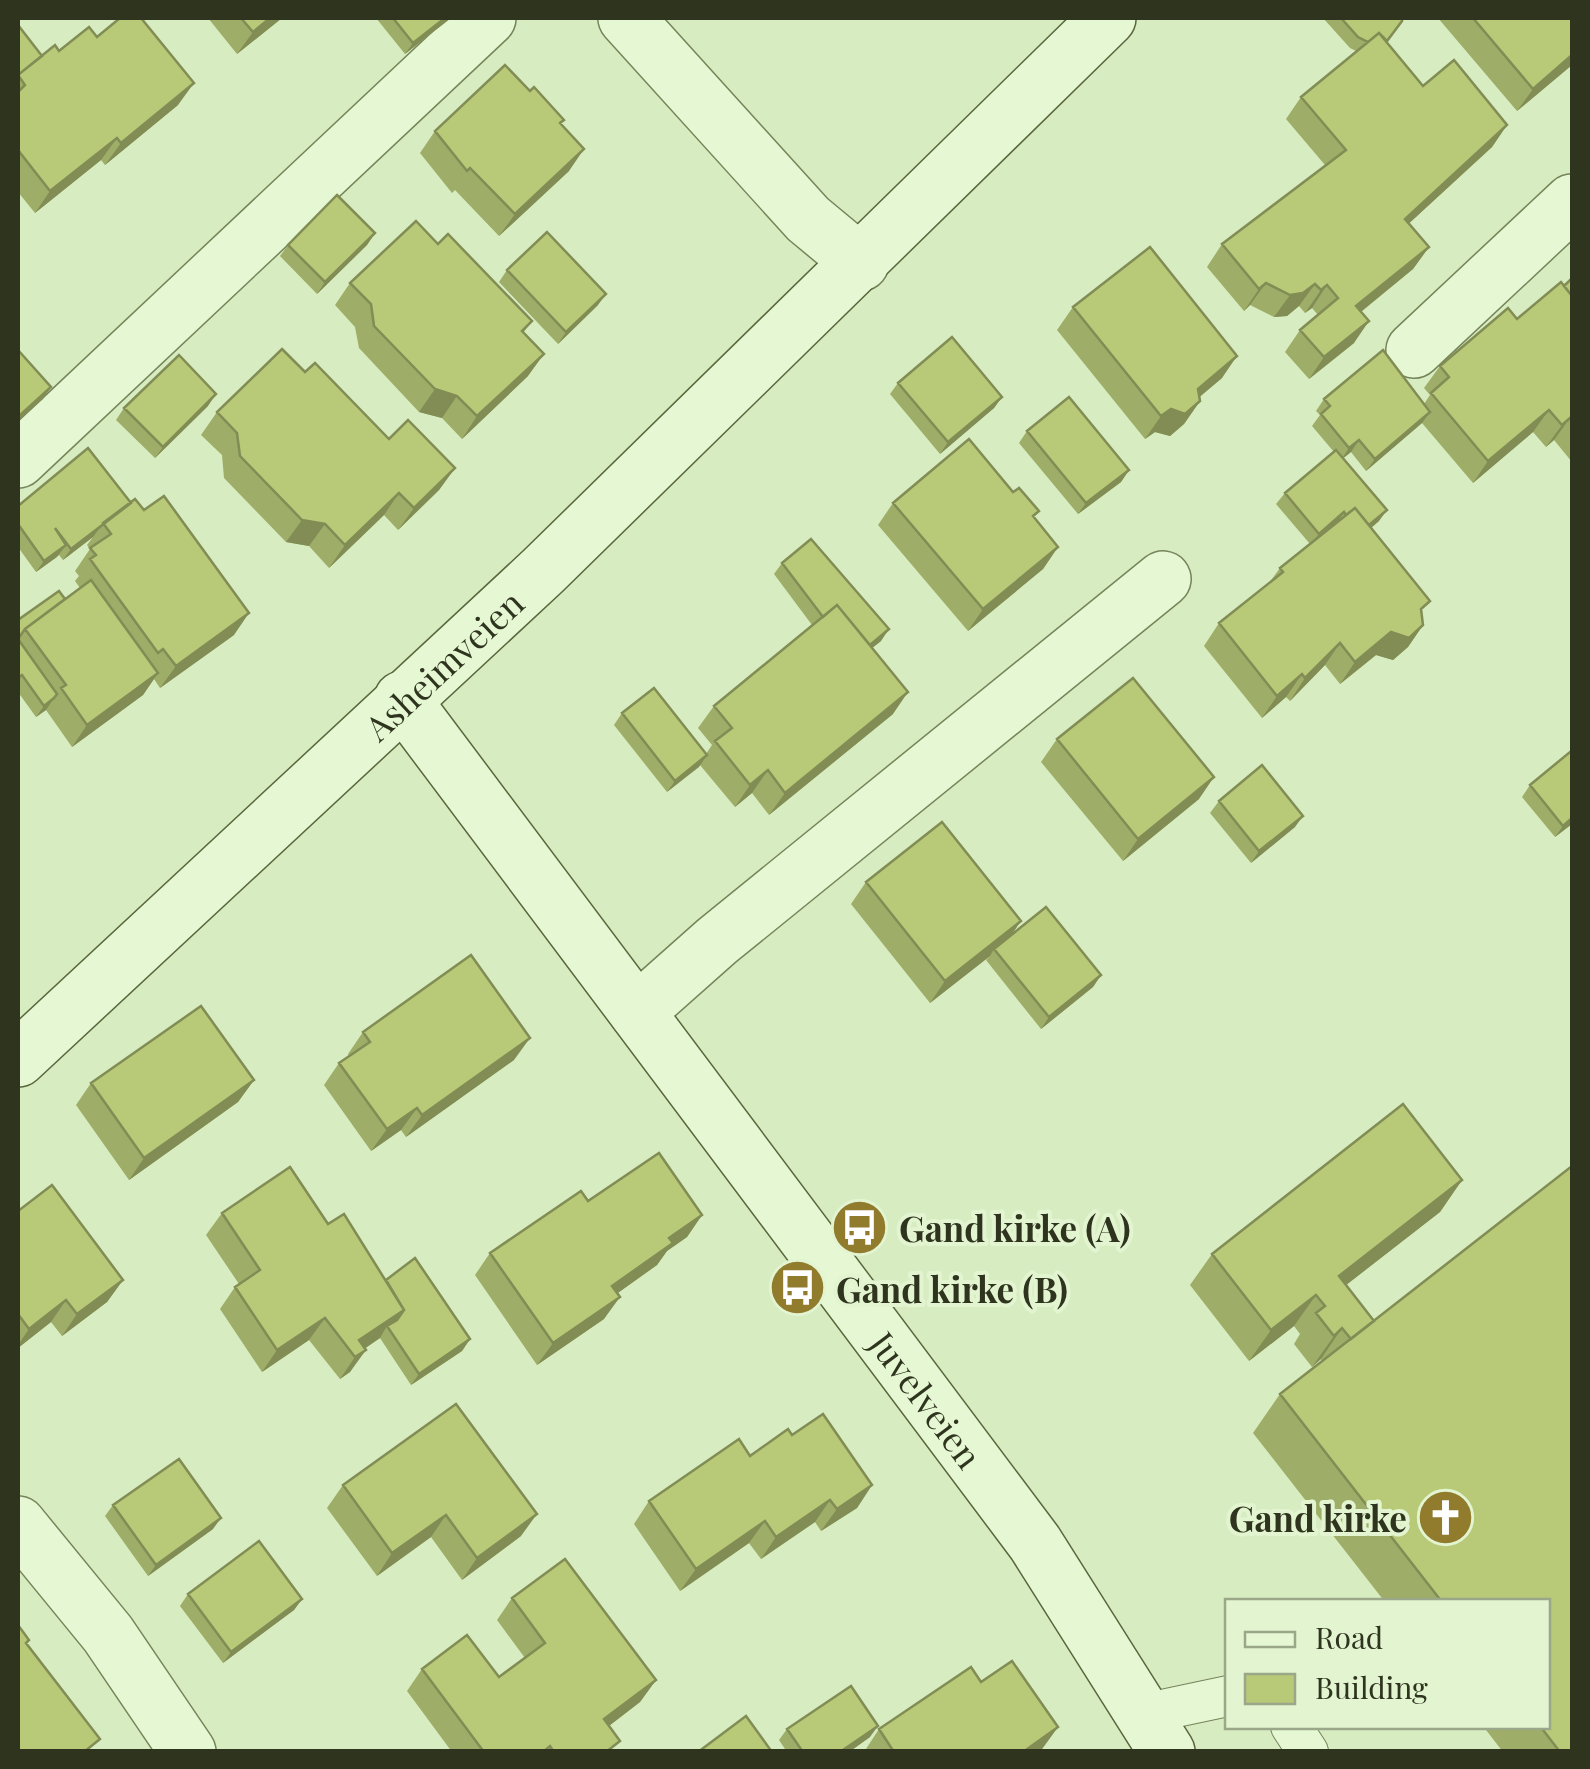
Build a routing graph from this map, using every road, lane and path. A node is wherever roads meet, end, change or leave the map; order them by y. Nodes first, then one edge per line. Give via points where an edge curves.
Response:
1 (488, 18) edge
2 (626, 18) edge
3 (1108, 18) edge
4 (1572, 202) edge
5 (860, 264) junction
6 (1414, 350) dead end
7 (18, 460) edge
8 (1163, 579) dead end
9 (402, 699) junction
10 (636, 1012) junction
11 (18, 1059) edge
12 (18, 1524) edge
13 (1225, 1698) edge
14 (1293, 1729) edge
15 (1155, 1733) edge
16 (188, 1752) edge
17 (1308, 1752) edge

1 - 7 street
2 - 5 street via 808,219
3 - 5 street, Asheimveien
4 - 6 street
5 - 9 street, Asheimveien
8 - 10 street
9 - 10 street, Juvelveien
9 - 11 street, Asheimveien
10 - 15 street, Juvelveien via 1036,1544
12 - 16 street via 108,1634
13 - 15 lane
14 - 17 lane

